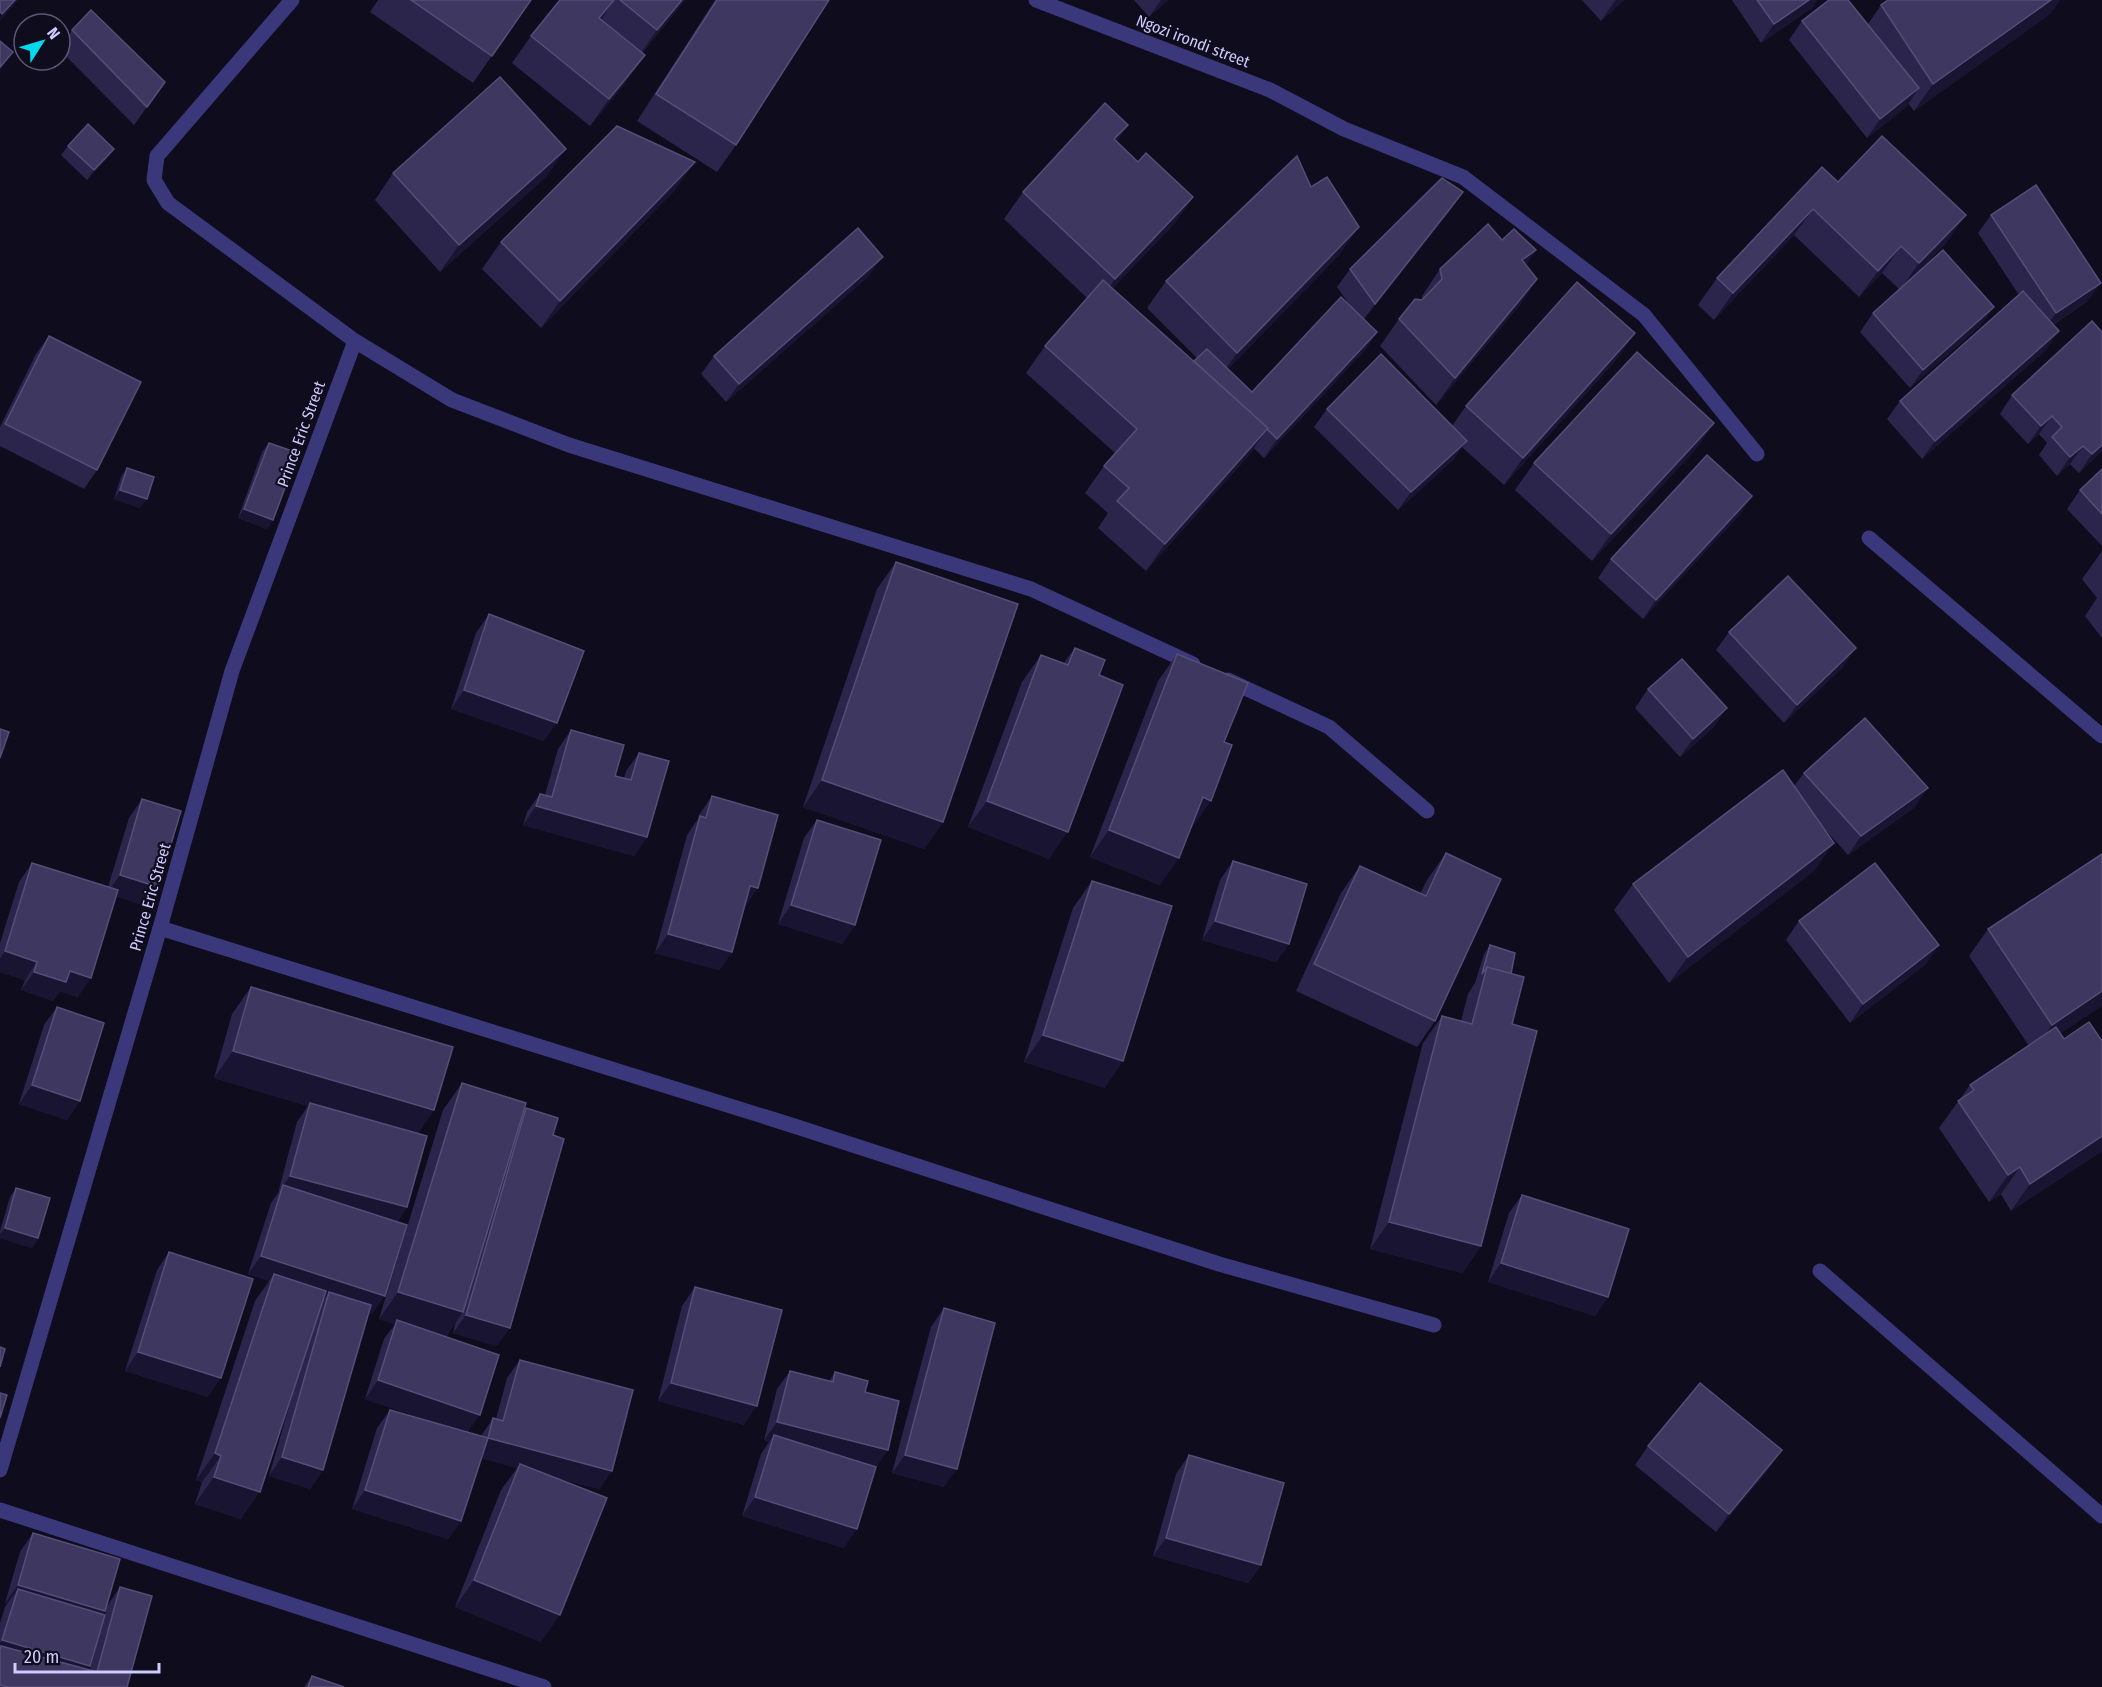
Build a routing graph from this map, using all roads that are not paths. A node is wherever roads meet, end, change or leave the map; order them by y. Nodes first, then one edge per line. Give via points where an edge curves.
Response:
1 (292, 0) edge
2 (1036, 0) edge
3 (355, 340) junction
4 (1757, 454) dead end
5 (1869, 538) dead end
6 (2102, 736) edge
7 (1426, 811) dead end
8 (160, 928) junction
9 (1820, 1271) dead end
10 (1434, 1325) dead end
11 (0, 1470) edge
12 (0, 1509) edge
13 (2102, 1516) edge
14 (544, 1687) edge

1 - 3 street via 157,156 154,180 168,203
2 - 4 street, Ngozi irondi street via 1270,90 1344,129 1463,177 1644,315
3 - 7 street via 452,400 569,445 1031,589 1329,726
3 - 8 street, Prince Eric Street via 232,671
5 - 6 street
8 - 10 street via 799,1127 1219,1264
8 - 11 street, Prince Eric Street
9 - 13 street
12 - 14 street

